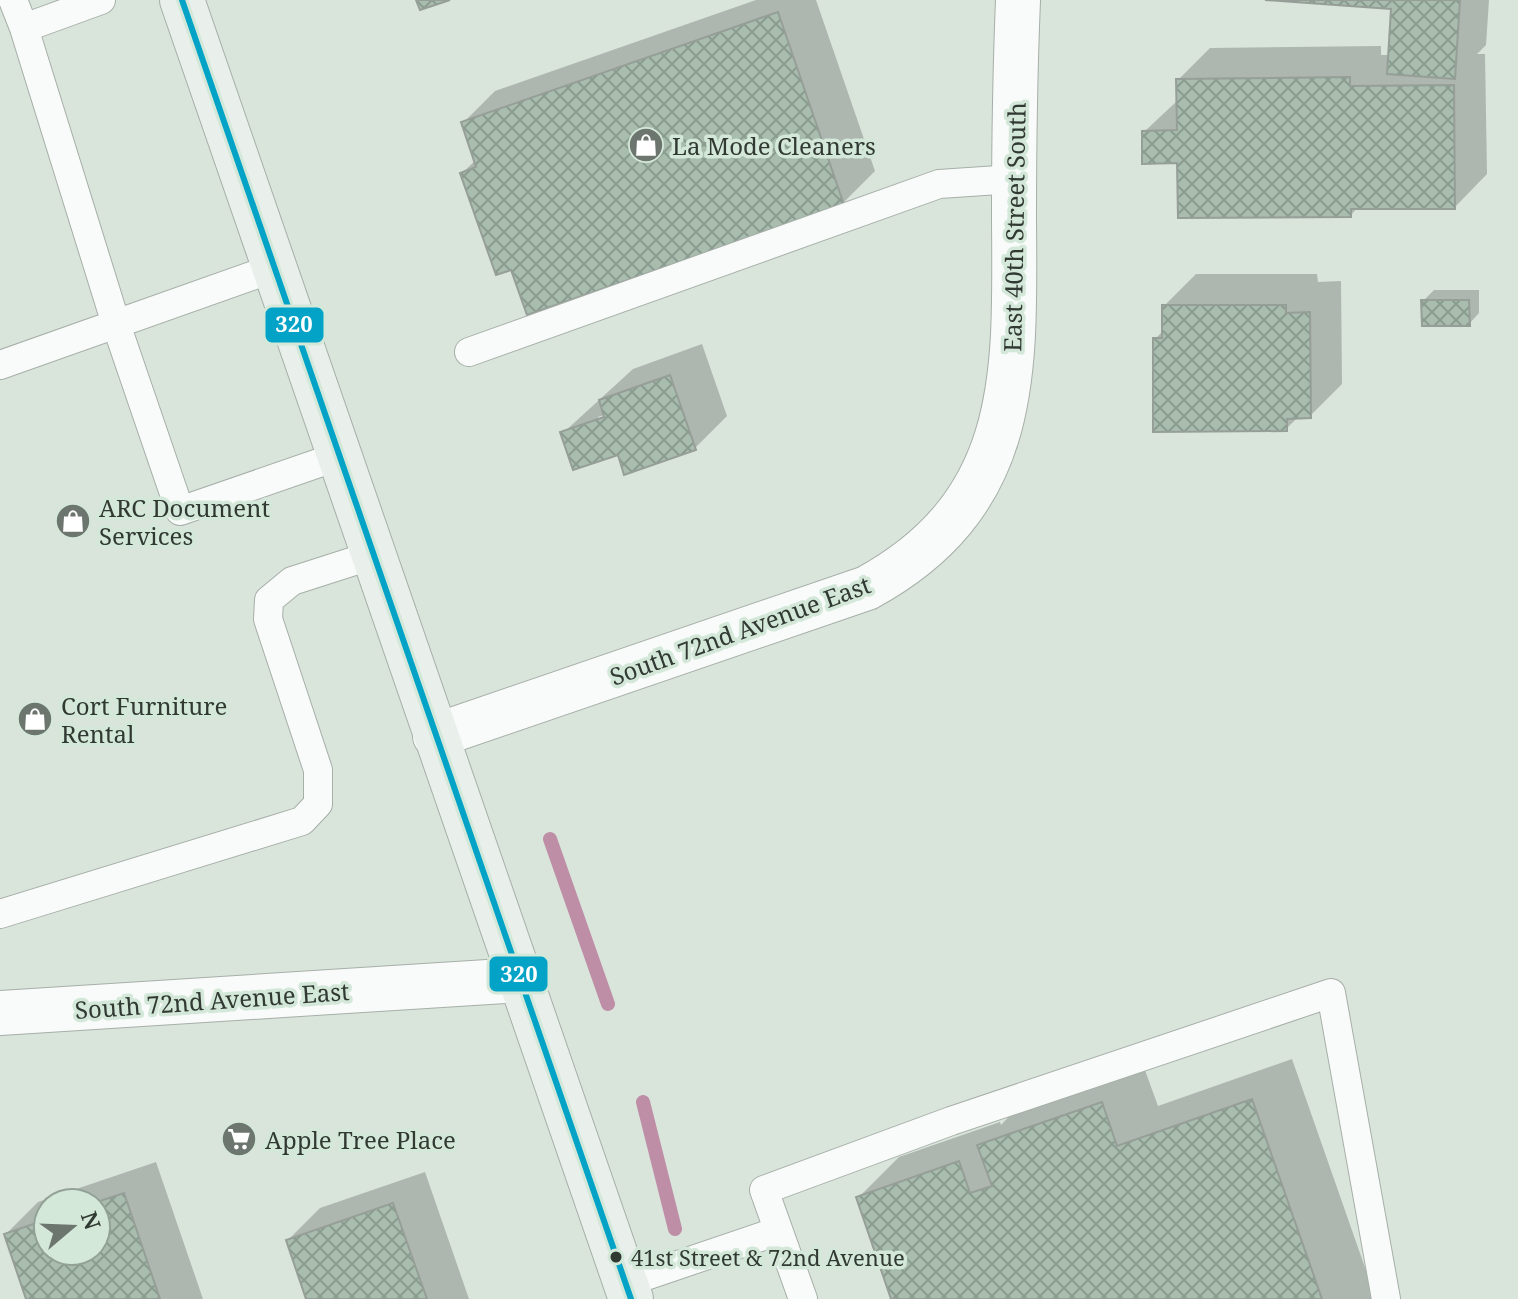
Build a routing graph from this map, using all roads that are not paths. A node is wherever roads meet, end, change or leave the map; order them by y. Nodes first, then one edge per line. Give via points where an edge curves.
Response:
1 (13, 0) edge
2 (101, 0) edge
3 (182, 0) edge
4 (1018, 0) edge
5 (24, 28) junction
6 (1014, 179) junction
7 (274, 268) junction
8 (116, 324) junction
9 (469, 352) dead end
10 (0, 365) edge
11 (993, 452) joint
12 (339, 456) junction
13 (373, 555) junction
14 (435, 736) junction
15 (0, 914) edge
16 (520, 980) junction
17 (0, 1013) edge
18 (778, 1231) junction
19 (628, 1291) edge
20 (803, 1299) edge
21 (1386, 1299) edge

1 - 5 lane
2 - 5 lane
3 - 7 main road
4 - 6 street, East 40th Street South
5 - 8 lane
6 - 9 lane via 939,184
6 - 11 street, East 40th Street South via 1015,340 1009,400
7 - 8 lane
7 - 12 main road
8 - 10 lane
8 - 12 lane via 180,511
11 - 14 street, South 72nd Avenue East via 948,526 900,570 867,588
12 - 13 main road
13 - 14 main road
13 - 15 lane via 292,581 269,600 268,619 318,770 318,804 302,821
14 - 16 main road
16 - 17 street, South 72nd Avenue East
16 - 19 main road
18 - 19 lane
18 - 20 lane
18 - 21 lane via 764,1190 1331,993

